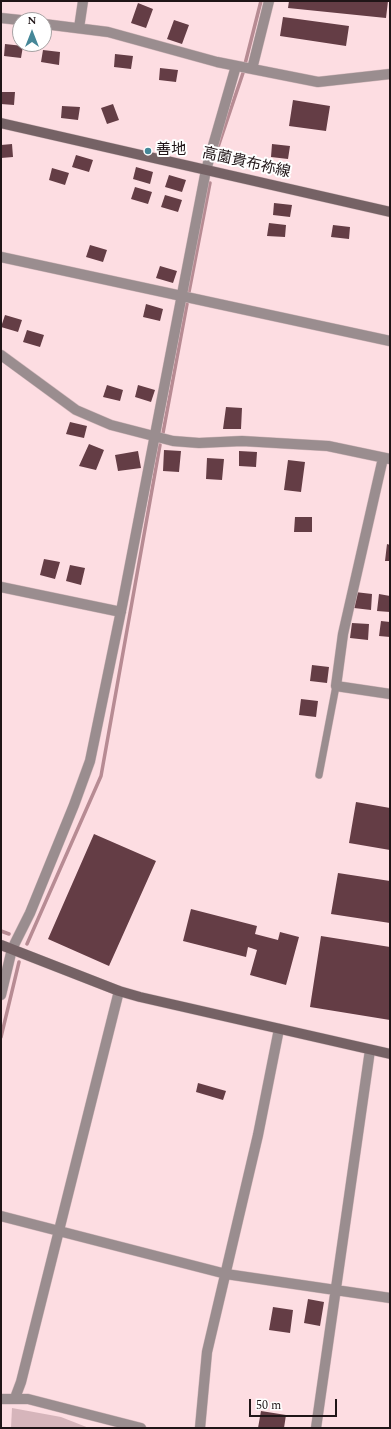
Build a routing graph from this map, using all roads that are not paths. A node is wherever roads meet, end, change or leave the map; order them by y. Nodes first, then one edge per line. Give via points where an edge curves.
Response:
1 (83, 1) edge
2 (269, 1) edge
3 (1, 18) edge
4 (12, 19) edge
5 (52, 25) edge
6 (78, 28) junction
7 (236, 66) junction
8 (252, 69) junction
9 (390, 74) edge
10 (1, 123) edge
11 (206, 170) junction
12 (390, 212) edge
13 (1, 258) edge
14 (181, 296) junction
15 (390, 341) edge
16 (1, 355) edge
17 (154, 436) junction
18 (386, 458) edge
19 (1, 587) edge
20 (121, 612) junction
21 (336, 686) junction
22 (390, 694) edge
23 (319, 775) dead end
24 (1, 945) edge
25 (12, 949) junction
26 (119, 991) junction
27 (1, 995) edge
28 (279, 1029) junction
29 (370, 1050) junction
30 (390, 1054) edge
31 (1, 1216) edge
32 (60, 1230) junction
33 (226, 1274) junction
34 (335, 1290) junction
35 (390, 1298) edge
36 (15, 1398) junction
37 (1, 1399) edge
38 (141, 1428) edge
39 (200, 1428) edge
40 (316, 1428) edge

1 - 6 street
2 - 8 street
3 - 4 street
5 - 6 street
6 - 7 street via 108,32
7 - 8 street
7 - 11 street
8 - 9 street via 318,82
10 - 11 street, 高薗貴布祢線
11 - 12 street, 高薗貴布祢線
11 - 14 street
13 - 14 street
14 - 15 street
14 - 17 street
16 - 17 street via 76,410 111,425
17 - 18 street via 173,441 199,443 242,441 328,446
17 - 20 street
18 - 21 street via 343,634
19 - 20 street
20 - 25 street via 90,761 33,905
21 - 22 street
21 - 23 lane
24 - 25 street
25 - 26 street
25 - 27 street
26 - 28 street
26 - 32 street
28 - 29 street
28 - 33 street
29 - 30 street
29 - 34 street
31 - 32 street
32 - 33 street
32 - 36 street
33 - 34 street
33 - 39 street via 207,1352
34 - 35 street
34 - 40 street
36 - 37 street
36 - 38 street via 28,1399

